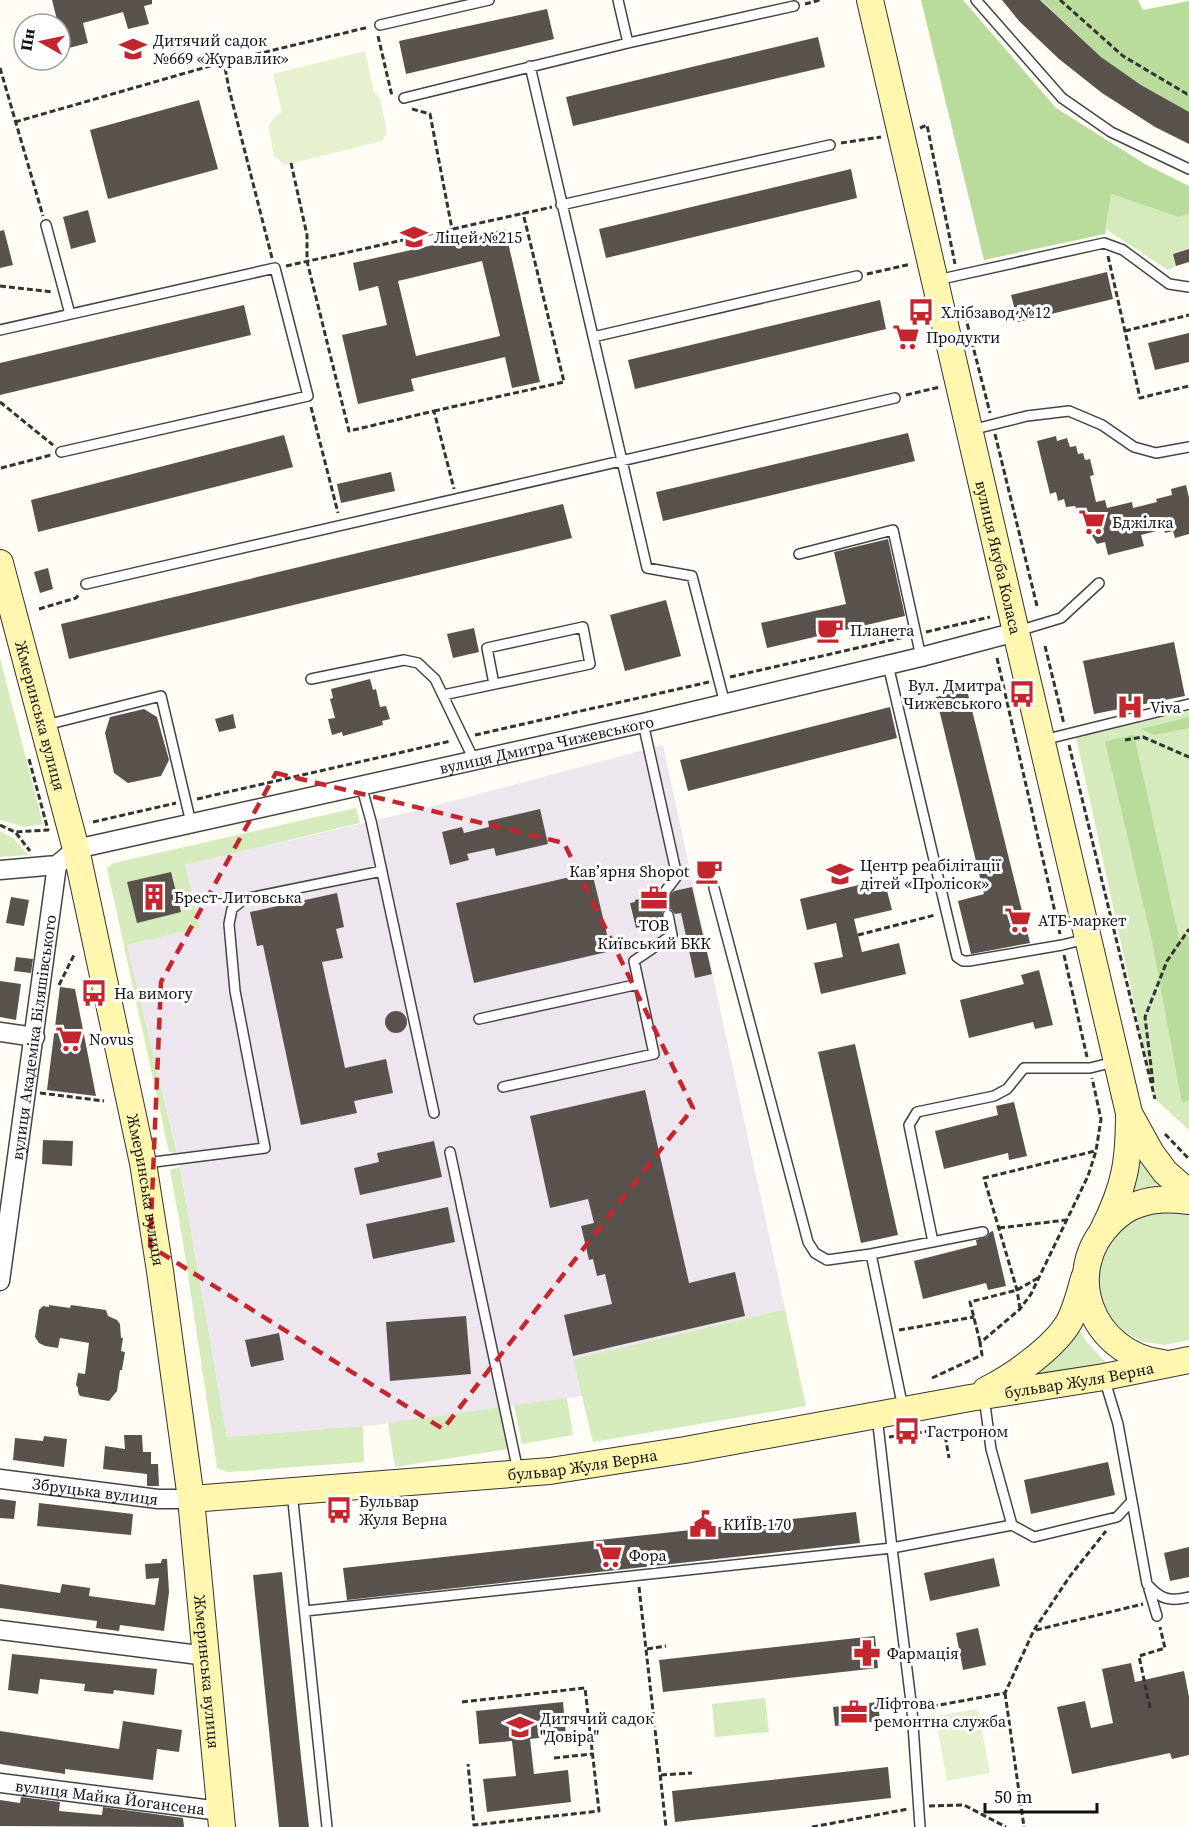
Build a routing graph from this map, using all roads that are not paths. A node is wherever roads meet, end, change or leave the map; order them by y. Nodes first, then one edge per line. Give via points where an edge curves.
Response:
1 (489, 0) edge
2 (618, 0) edge
3 (870, 0) edge
4 (976, 0) edge
5 (794, 6) road end
6 (378, 25) road end
7 (628, 43) junction
8 (530, 66) junction
9 (403, 102) road end
10 (830, 145) dead end
11 (1189, 169) edge
12 (561, 205) junction
13 (46, 225) road end
14 (857, 276) road end
15 (935, 281) junction
16 (1189, 287) edge
17 (70, 314) junction
18 (0, 330) edge
19 (593, 338) junction
20 (895, 398) road end
21 (981, 427) junction
22 (1189, 447) edge
23 (61, 452) road end
24 (622, 461) junction
25 (800, 554) dead end
26 (0, 563) edge
27 (1099, 583) dead end
28 (86, 584) road end
29 (1016, 632) junction
30 (921, 657) junction
31 (888, 665) junction
32 (311, 679) dead end
33 (494, 684) junction
34 (443, 695) junction
35 (725, 704) junction
36 (1189, 704) edge
37 (643, 723) junction
38 (44, 726) junction
39 (1041, 740) junction
40 (474, 760) junction
41 (361, 785) junction
42 (191, 823) junction
43 (67, 857) junction
44 (0, 870) edge
45 (382, 871) junction
46 (714, 888) dead end
47 (664, 893) dead end
48 (669, 915) dead end
49 (1088, 939) junction
50 (639, 984) junction
51 (479, 1019) dead end
52 (0, 1032) edge
53 (35, 1037) junction
54 (1117, 1061) junction
55 (502, 1088) dead end
56 (434, 1113) dead end
57 (1129, 1113) junction
58 (450, 1152) dead end
59 (143, 1163) junction
60 (7, 1184) edge
61 (1189, 1193) edge
62 (1189, 1201) edge
63 (1103, 1230) junction
64 (983, 1232) dead end
65 (933, 1242) junction
66 (872, 1254) junction
67 (1086, 1269) junction
68 (0, 1281) edge
69 (1177, 1362) edge
70 (1104, 1377) junction
71 (977, 1398) junction
72 (904, 1412) junction
73 (878, 1428) junction
74 (519, 1473) junction
75 (0, 1479) edge
76 (292, 1492) junction
77 (191, 1499) junction
78 (1131, 1502) junction
79 (1012, 1525) junction
80 (892, 1548) junction
81 (1147, 1584) junction
82 (1189, 1598) edge
83 (304, 1611) junction
84 (1157, 1616) road end
85 (0, 1630) edge
86 (207, 1656) junction
87 (0, 1783) edge
88 (221, 1819) edge
89 (327, 1827) edge
90 (920, 1827) edge

1 - 6 lane
2 - 7 lane
3 - 15 street, вулиця Якуба Коласа
4 - 11 lane via 1062,98 1111,132
5 - 7 lane
7 - 8 lane
8 - 9 lane
8 - 12 lane
10 - 12 lane
12 - 19 lane
13 - 17 lane
14 - 19 lane
15 - 16 lane via 1104,243 1123,250 1169,284
15 - 21 street, вулиця Якуба Коласа
17 - 18 lane
17 - 23 lane via 274,268 308,396
19 - 24 lane
20 - 24 lane
21 - 22 lane via 1070,411 1102,425 1134,447 1156,453
21 - 29 street, вулиця Якуба Коласа
24 - 28 lane
24 - 35 lane via 647,568 692,576
25 - 30 lane via 893,530
26 - 38 street, Жмеринська вулиця
27 - 29 lane via 1061,618
29 - 30 street, вулиця Дмитра Чижевського
29 - 39 street, вулиця Якуба Коласа
30 - 31 street, вулиця Дмитра Чижевського
31 - 35 street, вулиця Дмитра Чижевського
31 - 49 lane via 957,957 963,961
32 - 34 lane via 404,660 418,663 435,679
33 - 33 lane via 590,664 583,627 487,648
33 - 34 lane
34 - 40 lane
35 - 37 street, вулиця Дмитра Чижевського
36 - 39 lane
37 - 40 street, вулиця Дмитра Чижевського
37 - 47 lane via 676,876
38 - 42 lane via 161,696
38 - 43 street, Жмеринська вулиця
39 - 49 street, вулиця Якуба Коласа
40 - 41 street, вулиця Дмитра Чижевського
41 - 42 street, вулиця Дмитра Чижевського
41 - 45 lane
42 - 43 street, вулиця Дмитра Чижевського
43 - 44 street, вулиця Дмитра Чижевського
43 - 53 street, вулиця Академіка Біляшівського
43 - 59 street, Жмеринська вулиця
45 - 56 lane
45 - 59 lane via 244,898 232,909 228,924 235,991 265,1148
46 - 66 lane via 808,1242 815,1253 827,1260
48 - 50 lane via 672,935 634,961
49 - 54 street, вулиця Якуба Коласа
50 - 51 lane
50 - 55 lane via 654,1054
52 - 53 street
53 - 60 street, вулиця Академіка Біляшівського
54 - 57 street, вулиця Якуба Коласа
54 - 65 lane via 1090,1068 1024,1068 1007,1089 994,1096 916,1112 909,1125
57 - 61 street, вулиця Якуба Коласа via 1165,1172
57 - 63 street, вулиця Якуба Коласа via 1129,1153 1122,1186
58 - 74 lane
59 - 77 street, Жмеринська вулиця
60 - 68 street, вулиця Академіка Біляшівського
62 - 63 street via 1164,1198 1136,1204
63 - 67 street, бульвар Жуля Верна
64 - 65 lane
65 - 66 lane
66 - 72 lane
67 - 69 street via 1088,1299 1096,1321 1111,1341 1151,1362
67 - 71 street, бульвар Жуля Верна via 1068,1323 1044,1351
69 - 70 street, бульвар Жуля Верна
70 - 71 street, бульвар Жуля Верна
70 - 78 lane via 1118,1425
71 - 72 street, бульвар Жуля Верна
71 - 79 lane
72 - 73 street, бульвар Жуля Верна
73 - 74 street, бульвар Жуля Верна
73 - 80 lane
74 - 76 street, бульвар Жуля Верна
75 - 77 street, Збруцька вулиця via 158,1499
76 - 77 street, бульвар Жуля Верна
76 - 83 lane
77 - 86 street, Жмеринська вулиця
78 - 79 lane via 1117,1517 1034,1537
78 - 81 lane
79 - 80 lane
80 - 83 lane
80 - 90 lane via 912,1710
81 - 82 lane via 1157,1595 1175,1600
81 - 84 lane
83 - 89 lane
85 - 86 street
86 - 88 street, Жмеринська вулиця
87 - 88 street, вулиця Майка Йогансена

